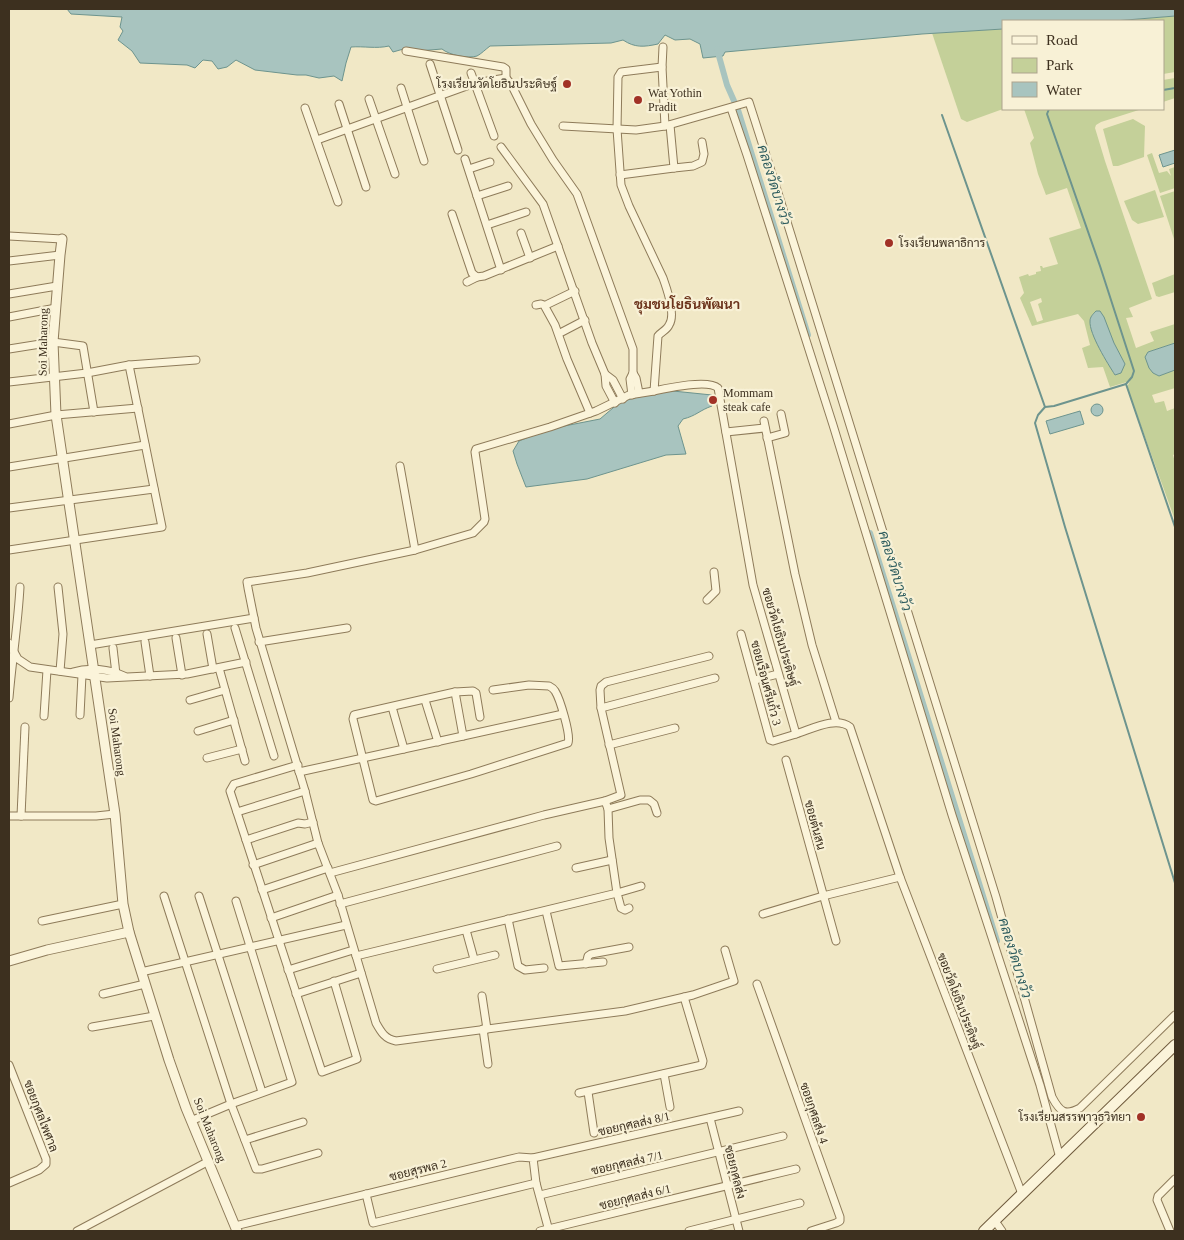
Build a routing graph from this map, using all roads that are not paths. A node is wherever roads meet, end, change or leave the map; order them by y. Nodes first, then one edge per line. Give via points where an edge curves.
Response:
1 (664, 47) dead end
2 (406, 51) dead end
3 (430, 64) dead end
4 (662, 67) junction
5 (471, 73) dead end
6 (506, 78) junction
7 (475, 83) junction
8 (401, 88) dead end
9 (441, 95) junction
10 (369, 98) dead end
11 (338, 104) dead end
12 (407, 107) junction
13 (733, 107) junction
14 (305, 108) dead end
15 (376, 118) junction
16 (563, 126) dead end
17 (667, 126) junction
18 (347, 129) junction
19 (617, 129) junction
20 (494, 136) dead end
21 (317, 140) junction
22 (702, 142) dead end
23 (501, 147) dead end
24 (458, 150) dead end
25 (465, 159) dead end
26 (424, 160) dead end
27 (490, 162) dead end
28 (674, 168) junction
29 (469, 169) junction
30 (394, 174) dead end
31 (620, 175) junction
32 (508, 186) dead end
33 (366, 187) dead end
34 (477, 196) junction
35 (338, 202) dead end
36 (526, 212) dead end
37 (452, 214) dead end
38 (487, 225) junction
39 (521, 233) dead end
40 (9, 236) edge
41 (62, 239) joint
42 (558, 246) junction
43 (60, 254) junction
44 (530, 258) junction
45 (9, 261) edge
46 (501, 270) junction
47 (477, 277) junction
48 (467, 282) dead end
49 (57, 286) junction
50 (574, 290) junction
51 (9, 294) edge
52 (548, 304) dead end
53 (536, 305) dead end
54 (56, 308) junction
55 (9, 317) edge
56 (585, 320) junction
57 (562, 332) dead end
58 (53, 342) junction
59 (9, 348) edge
60 (196, 360) dead end
61 (129, 365) junction
62 (87, 373) junction
63 (605, 374) junction
64 (55, 376) junction
65 (9, 382) edge
66 (654, 391) junction
67 (635, 394) junction
68 (623, 399) junction
69 (615, 403) junction
70 (138, 408) junction
71 (94, 412) junction
72 (590, 413) junction
73 (781, 414) dead end
74 (56, 415) junction
75 (9, 424) edge
76 (726, 432) junction
77 (767, 438) junction
78 (145, 445) junction
79 (63, 459) junction
80 (400, 466) dead end
81 (9, 467) edge
82 (154, 489) junction
83 (69, 499) junction
84 (9, 508) edge
85 (74, 540) junction
86 (9, 550) edge
87 (415, 550) junction
88 (714, 572) dead end
89 (20, 587) dead end
90 (58, 587) dead end
91 (706, 600) dead end
92 (254, 618) junction
93 (235, 628) dead end
94 (347, 628) dead end
95 (207, 634) dead end
96 (741, 634) dead end
97 (176, 638) dead end
98 (145, 642) dead end
99 (260, 642) junction
100 (9, 643) edge
101 (90, 645) junction
102 (113, 648) dead end
103 (13, 653) junction
104 (709, 656) dead end
105 (246, 662) junction
106 (216, 668) junction
107 (47, 670) junction
108 (60, 671) junction
109 (72, 672) junction
110 (95, 673) junction
111 (182, 674) junction
112 (778, 674) junction
113 (82, 675) junction
114 (119, 675) junction
115 (150, 676) junction
116 (715, 678) dead end
117 (755, 680) junction
118 (225, 690) junction
119 (493, 690) dead end
120 (455, 692) junction
121 (9, 698) edge
122 (190, 700) dead end
123 (425, 700) junction
124 (392, 707) junction
125 (601, 708) junction
126 (80, 714) dead end
127 (563, 714) junction
128 (44, 716) dead end
129 (480, 717) dead end
130 (234, 720) junction
131 (836, 722) junction
132 (25, 727) dead end
133 (675, 728) dead end
134 (198, 731) dead end
135 (796, 734) junction
136 (463, 736) junction
137 (438, 742) junction
138 (609, 745) junction
139 (242, 749) junction
140 (404, 749) junction
141 (274, 756) dead end
142 (207, 758) dead end
143 (363, 758) junction
144 (786, 760) dead end
145 (245, 762) dead end
146 (299, 768) junction
147 (305, 790) junction
148 (605, 802) junction
149 (608, 809) junction
150 (237, 812) junction
151 (657, 813) dead end
152 (115, 814) junction
153 (9, 816) edge
154 (21, 816) junction
155 (313, 822) junction
156 (246, 840) junction
157 (318, 843) junction
158 (557, 846) dead end
159 (612, 860) junction
160 (253, 865) junction
161 (576, 868) dead end
162 (329, 871) junction
163 (900, 877) junction
164 (641, 886) dead end
165 (262, 890) junction
166 (617, 893) junction
167 (338, 895) junction
168 (164, 896) dead end
169 (199, 896) dead end
170 (823, 896) junction
171 (236, 901) dead end
172 (123, 904) junction
173 (340, 904) junction
174 (629, 908) dead end
175 (546, 911) junction
176 (762, 914) dead end
177 (271, 918) junction
178 (508, 920) junction
179 (42, 921) dead end
180 (346, 925) junction
181 (466, 930) junction
182 (129, 932) junction
183 (836, 941) dead end
184 (279, 942) junction
185 (629, 947) dead end
186 (250, 948) junction
187 (725, 950) dead end
188 (355, 953) junction
189 (218, 955) junction
190 (495, 955) dead end
191 (474, 959) junction
192 (9, 961) edge
193 (184, 962) junction
194 (603, 962) dead end
195 (586, 964) junction
196 (544, 968) dead end
197 (437, 969) dead end
198 (288, 970) junction
199 (141, 972) junction
200 (361, 973) junction
201 (334, 981) junction
202 (145, 984) junction
203 (757, 984) dead end
204 (103, 994) dead end
205 (296, 994) junction
206 (482, 996) dead end
207 (684, 997) junction
208 (1175, 1015) edge
209 (154, 1016) junction
210 (92, 1027) dead end
211 (485, 1029) junction
212 (1175, 1044) edge
213 (488, 1064) dead end
214 (9, 1065) edge
215 (664, 1074) junction
216 (262, 1092) junction
217 (588, 1092) junction
218 (579, 1093) dead end
219 (231, 1104) junction
220 (670, 1107) dead end
221 (739, 1111) dead end
222 (710, 1118) junction
223 (193, 1120) junction
224 (303, 1122) dead end
225 (594, 1133) dead end
226 (783, 1136) dead end
227 (245, 1140) junction
228 (719, 1152) junction
229 (318, 1153) dead end
230 (533, 1158) junction
231 (1060, 1158) junction
232 (209, 1161) junction
233 (796, 1169) dead end
234 (1175, 1179) edge
235 (9, 1183) edge
236 (536, 1183) junction
237 (727, 1186) junction
238 (366, 1194) junction
239 (1022, 1194) junction
240 (540, 1195) junction
241 (800, 1203) dead end
242 (736, 1220) junction
243 (995, 1221) junction
244 (236, 1229) edge
245 (549, 1230) edge
246 (77, 1231) edge
247 (540, 1231) edge
248 (689, 1231) edge
249 (739, 1231) edge
250 (811, 1231) edge
251 (984, 1231) edge
252 (1002, 1231) edge
253 (1170, 1231) edge

1 - 4 street
2 - 6 street via 503,67
3 - 9 street
4 - 17 street
4 - 19 street via 621,72 618,77
5 - 7 street
6 - 7 street
6 - 67 street via 544,146 577,194 633,349 630,378
7 - 9 street
7 - 20 street
8 - 12 street
9 - 12 street
9 - 24 street
10 - 15 street
11 - 18 street
12 - 15 street
12 - 26 street
13 - 17 street
13 - 208 street via 749,102 996,897 1057,1107 1064,1112 1080,1108
13 - 231 street via 952,816 1040,1085
14 - 21 street
15 - 18 street
15 - 30 street
16 - 19 street
17 - 19 street
17 - 28 street
18 - 21 street
18 - 33 street
19 - 31 street
21 - 35 street
22 - 28 street via 702,162
23 - 42 street via 543,204
25 - 29 street
27 - 29 street
28 - 31 street
29 - 34 street
31 - 66 street via 629,206 667,288 671,309 669,325 658,336
32 - 34 street
34 - 38 street
36 - 38 street
37 - 47 street via 472,273
38 - 46 street
39 - 44 street
40 - 41 street
41 - 43 street, Soi Maharong
42 - 44 street
42 - 50 street
43 - 45 street
43 - 49 street, Soi Maharong
44 - 46 street
46 - 47 street
47 - 48 street
49 - 51 street
49 - 54 street, Soi Maharong
50 - 52 street
50 - 56 street
53 - 72 street via 544,305 555,325
54 - 55 street
54 - 58 street, Soi Maharong
56 - 57 street
56 - 63 street
58 - 59 street
58 - 62 street via 83,346
58 - 64 street, Soi Maharong
60 - 61 street
61 - 62 street
61 - 70 street
62 - 64 street
62 - 71 street
63 - 68 street via 613,380
63 - 69 street via 606,386
64 - 65 street
64 - 74 street, Soi Maharong
66 - 67 street
66 - 76 street, ซอยวัดโยธินประดิษฐ์ via 682,386 716,386
67 - 68 street
68 - 69 street
69 - 72 street
70 - 71 street
70 - 78 street
71 - 74 street
72 - 87 street via 476,449 484,522 473,533
73 - 77 street via 785,433
74 - 75 street
74 - 79 street, Soi Maharong
76 - 77 street via 764,424
76 - 112 street, ซอยวัดโยธินประดิษฐ์ via 753,585
77 - 131 street via 812,645
78 - 79 street
78 - 82 street
79 - 81 street
79 - 83 street, Soi Maharong
80 - 87 street
82 - 83 street
82 - 85 street via 162,527
83 - 84 street
83 - 85 street, Soi Maharong
85 - 86 street
85 - 101 street, Soi Maharong
87 - 92 street via 247,582
88 - 91 street via 716,591
89 - 103 street
90 - 108 street via 63,634
92 - 99 street
92 - 101 street
93 - 105 street
94 - 99 street
95 - 106 street
96 - 117 street, ซอยเรือนศรีแก้ว 3
97 - 111 street
98 - 115 street
99 - 146 street
100 - 103 street
101 - 110 street, Soi Maharong
102 - 114 street
103 - 107 street via 24,664
103 - 121 street
104 - 125 street via 606,682 600,690
105 - 106 street
105 - 141 street
106 - 111 street
106 - 118 street
107 - 108 street
107 - 128 street
108 - 109 street
109 - 110 street via 85,669
109 - 113 street
110 - 113 street
110 - 114 street
110 - 152 street, Soi Maharong
111 - 115 street
112 - 117 street
112 - 135 street, ซอยวัดโยธินประดิษฐ์
113 - 126 street
114 - 115 street
116 - 125 street
117 - 135 street, ซอยเรือนศรีแก้ว 3 via 771,741
118 - 122 street
118 - 130 street
119 - 127 street via 530,684 549,686 556,693
120 - 123 street
120 - 129 street via 476,692
120 - 136 street
123 - 124 street
123 - 137 street
124 - 140 street
124 - 143 street via 353,716
125 - 138 street
127 - 136 street
127 - 143 street via 569,738 566,744 376,801 372,797
130 - 134 street
130 - 139 street
131 - 135 street
131 - 163 street, ซอยวัดโยธินประดิษฐ์ via 846,724 851,730
132 - 154 street
133 - 138 street
136 - 137 street
137 - 140 street
138 - 148 street via 621,795
139 - 142 street
139 - 145 street
140 - 143 street
143 - 146 street
144 - 170 street, ซอยต้นสน
146 - 147 street
146 - 150 street via 234,784 230,791
147 - 150 street
147 - 155 street
148 - 149 street
148 - 162 street
149 - 151 street via 649,800
149 - 159 street
150 - 156 street
152 - 154 street
152 - 172 street, Soi Maharong
153 - 154 street
155 - 156 street via 298,823
155 - 157 street
156 - 160 street
157 - 160 street
157 - 162 street
158 - 173 street
159 - 161 street
159 - 166 street
160 - 165 street
162 - 165 street
162 - 167 street
163 - 170 street
163 - 239 street, ซอยวัดโยธินประดิษฐ์
164 - 166 street
165 - 177 street
166 - 174 street via 621,908
166 - 175 street
167 - 173 street
167 - 177 street
168 - 193 street
169 - 189 street
170 - 176 street
170 - 183 street, ซอยต้นสน
171 - 186 street
172 - 179 street
172 - 182 street, Soi Maharong
173 - 180 street
175 - 178 street
175 - 195 street via 558,964 561,967
177 - 184 street
178 - 181 street
178 - 196 street via 518,966 524,970
180 - 184 street
180 - 188 street
181 - 188 street
181 - 191 street
182 - 192 street
182 - 199 street, Soi Maharong
184 - 186 street
184 - 198 street
185 - 195 street via 591,954
186 - 189 street
186 - 216 street via 292,1081
187 - 207 street via 734,981
188 - 198 street
188 - 200 street
189 - 193 street
189 - 216 street
190 - 191 street
191 - 197 street
193 - 199 street
193 - 219 street
194 - 195 street
198 - 205 street
199 - 202 street, Soi Maharong
200 - 201 street
200 - 211 street via 376,1022 381,1032 391,1040
201 - 205 street
201 - 205 street via 357,1058 324,1072 320,1070
202 - 204 street
202 - 209 street, Soi Maharong
203 - 250 street, ซอยกุศลส่ง 4 via 840,1217 836,1223
206 - 211 street
207 - 211 street via 625,1011
207 - 215 street via 703,1063
209 - 210 street
209 - 223 street, Soi Maharong
211 - 213 street
212 - 231 main road
214 - 235 street, ซอยกุศลไพศาล via 46,1164
215 - 217 street
215 - 220 street
216 - 219 street
217 - 218 street
217 - 225 street
219 - 223 street
219 - 227 street
221 - 222 street, ซอยกุศลส่ง 8/1
222 - 228 street, ซอยกุศลส่ง
222 - 230 street, ซอยกุศลส่ง 8/1
223 - 232 street, Soi Maharong
224 - 227 street
226 - 228 street, ซอยกุศลส่ง 7/1
227 - 229 street via 259,1170
228 - 237 street, ซอยกุศลส่ง
228 - 240 street, ซอยกุศลส่ง 7/1
230 - 236 street
230 - 238 street, ซอยสุรพล 2 via 519,1157
231 - 239 main road
232 - 244 street, Soi Maharong
232 - 246 street
233 - 237 street, ซอยกุศลส่ง 6/1
234 - 253 street via 1156,1200
236 - 238 street via 373,1223
236 - 240 street
237 - 242 street, ซอยกุศลส่ง
237 - 245 street, ซอยกุศลส่ง 6/1
238 - 244 street, ซอยสุรพล 2
239 - 243 main road
240 - 245 street
241 - 242 street
242 - 248 street
242 - 249 street, ซอยกุศลส่ง
243 - 251 main road
243 - 252 street
245 - 247 street, ซอยกุศลส่ง 6/1

